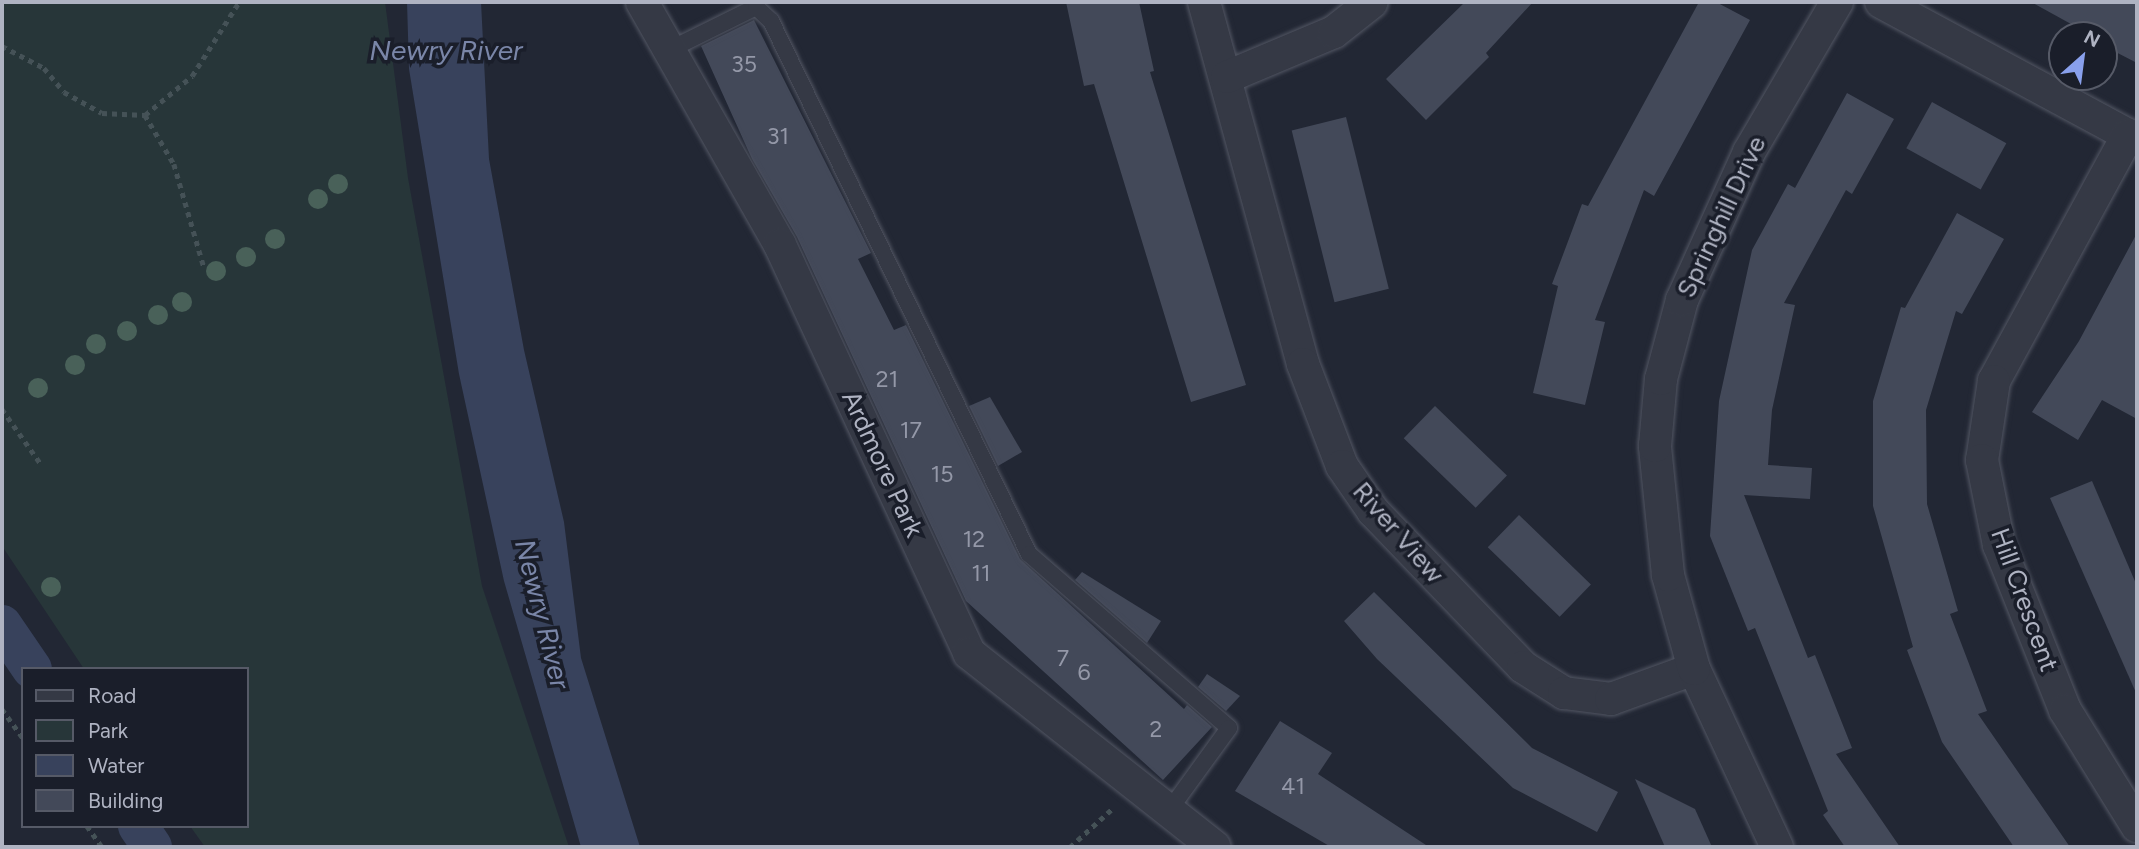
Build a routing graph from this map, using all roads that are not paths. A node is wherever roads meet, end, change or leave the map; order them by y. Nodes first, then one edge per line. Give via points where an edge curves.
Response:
1 (642, 2) edge
2 (1204, 2) edge
3 (1372, 2) edge
4 (1837, 2) edge
5 (1881, 2) edge
6 (669, 50) junction
7 (1227, 77) junction
8 (2132, 138) edge
9 (1694, 669) junction
10 (1168, 811) junction
11 (2137, 826) edge
12 (1215, 847) edge
13 (1777, 847) edge

1 - 6 street, Ardmore Park
2 - 7 street, River View
3 - 7 street via 1334,32
4 - 9 street, Springhill Drive via 1715,220 1682,300 1661,379 1655,446 1660,521 1668,575
5 - 8 street
6 - 10 street, Ardmore Park via 780,245 969,653
6 - 10 lane via 756,7 771,21 1029,554 1229,728
7 - 9 street, River View via 1303,364 1342,466 1373,512 1523,667 1564,693 1611,699
8 - 11 street, Hill Crescent via 1994,381 1982,460 2000,545 2065,710
9 - 13 street, Springhill Drive
10 - 12 street, Ardmore Park

